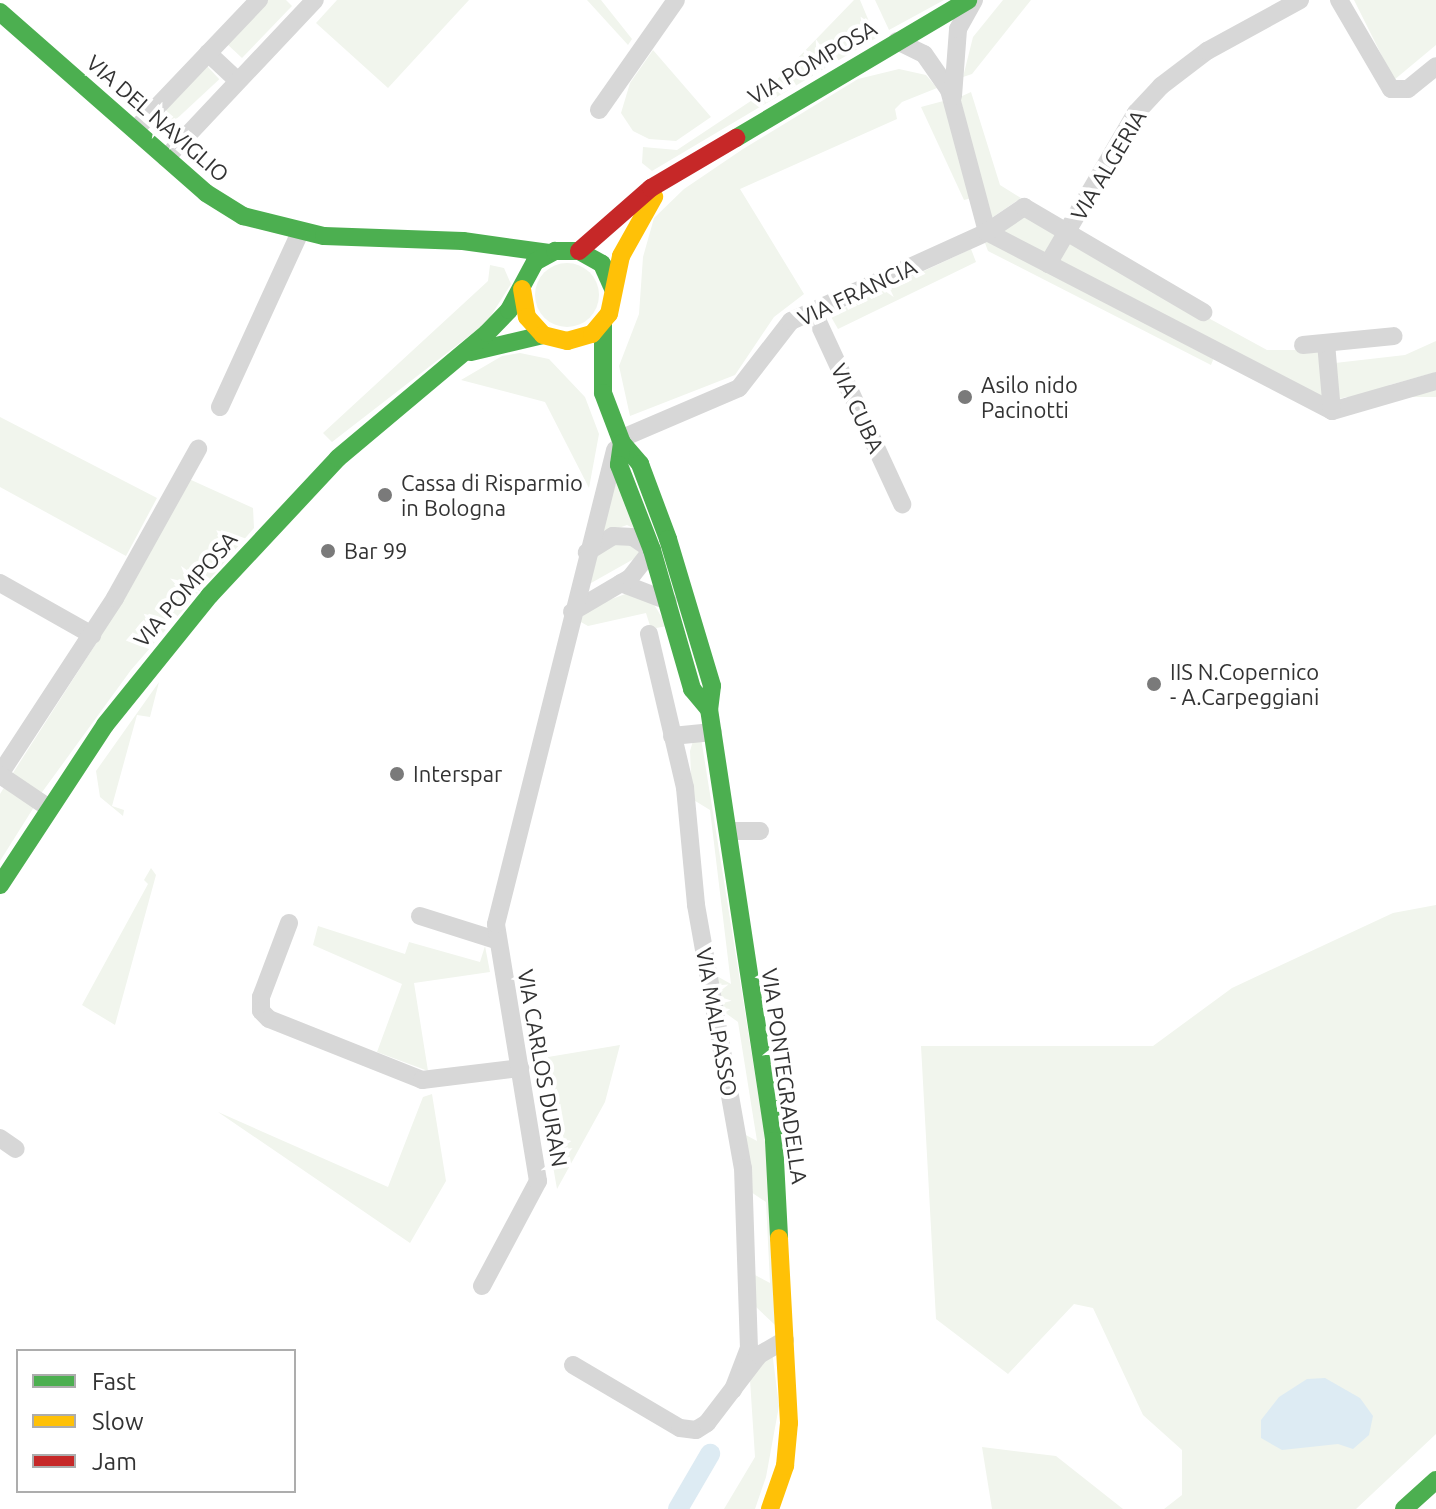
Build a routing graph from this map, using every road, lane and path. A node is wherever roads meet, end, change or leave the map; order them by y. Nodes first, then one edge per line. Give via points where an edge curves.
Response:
1 (259, 0) edge
2 (676, 0) edge
3 (971, 0) edge
4 (1299, 0) edge
5 (1339, 0) edge
6 (309, 2) edge
7 (0, 12) edge
8 (897, 41) junction
9 (208, 53) junction
10 (1436, 66) edge
11 (238, 81) junction
12 (952, 98) junction
13 (599, 110) dead end
14 (135, 130) junction
15 (166, 158) junction
16 (682, 169) junction
17 (300, 232) junction
18 (987, 232) junction
19 (1068, 233) junction
20 (490, 247) junction
21 (579, 251) junction
22 (549, 253) junction
23 (1048, 264) junction
24 (523, 286) junction
25 (613, 289) junction
26 (1183, 300) junction
27 (813, 311) junction
28 (1203, 312) dead end
29 (603, 325) junction
30 (1168, 326) junction
31 (1394, 336) dead end
32 (551, 338) junction
33 (1326, 343) junction
34 (1303, 345) dead end
35 (450, 362) junction
36 (1436, 381) edge
37 (603, 393) junction
38 (220, 407) dead end
39 (1332, 411) junction
40 (620, 439) junction
41 (198, 449) dead end
42 (902, 504) dead end
43 (661, 548) junction
44 (587, 552) junction
45 (0, 583) edge
46 (621, 583) junction
47 (668, 601) junction
48 (572, 612) junction
49 (649, 634) dead end
50 (92, 635) junction
51 (709, 709) junction
52 (713, 732) junction
53 (672, 736) junction
54 (0, 775) edge
55 (49, 808) junction
56 (729, 831) junction
57 (760, 831) dead end
58 (0, 885) edge
59 (420, 916) dead end
60 (289, 923) dead end
61 (496, 940) junction
62 (520, 1068) junction
63 (0, 1138) edge
64 (16, 1149) dead end
65 (482, 1286) dead end
66 (748, 1309) junction
67 (785, 1340) junction
68 (573, 1365) dead end
69 (733, 1390) junction
70 (1436, 1480) edge
71 (773, 1505) edge
72 (1404, 1509) edge

1 - 9 street
2 - 13 street
3 - 8 street, VIA POMPOSA
3 - 12 street via 955,39
4 - 19 street, VIA ALGERIA via 1218,45 1161,86 1136,113
5 - 10 street via 1391,89 1408,89
6 - 11 street
7 - 14 street, VIA DEL NAVIGLIO
8 - 12 street via 924,54
8 - 16 street, VIA POMPOSA
9 - 11 street
9 - 14 street
11 - 15 street
12 - 18 street
14 - 15 street, VIA DEL NAVIGLIO
15 - 17 street, VIA DEL NAVIGLIO via 230,209
16 - 21 street, VIA POMPOSA via 636,199
16 - 25 street, VIA POMPOSA via 636,222
17 - 20 street, VIA DEL NAVIGLIO
17 - 38 street
18 - 19 street, VIA FRANCIA via 1024,207
18 - 23 street
18 - 27 street, VIA FRANCIA
19 - 23 street, VIA ALGERIA
19 - 26 street
20 - 22 street, VIA DEL NAVIGLIO
20 - 24 street
21 - 22 street
21 - 25 street via 602,264
22 - 24 street, VIA POMPOSA via 535,262
23 - 30 street
24 - 32 street via 527,317
24 - 35 street, VIA POMPOSA via 503,318
25 - 29 street, VIA POMPOSA
26 - 28 street
26 - 30 street
27 - 40 street, VIA FRANCIA via 779,330 749,378 733,392
27 - 42 street, VIA CUBA
29 - 32 street, VIA POMPOSA via 584,338
29 - 37 street, VIA PONTEGRADELLA
30 - 39 street
31 - 33 street
32 - 35 street, VIA POMPOSA via 493,345
32 - 37 street, VIA PONTEGRADELLA via 581,362
33 - 34 street
33 - 39 street
35 - 55 street, VIA POMPOSA via 368,430 257,541 133,689
36 - 39 street
37 - 40 street, VIA PONTEGRADELLA
40 - 43 street, VIA PONTEGRADELLA via 640,464
40 - 44 street, VIA CARLOS DURAN
41 - 50 street
43 - 44 street via 613,536
43 - 46 street
43 - 47 street, VIA PONTEGRADELLA
43 - 51 street, VIA PONTEGRADELLA via 712,686
44 - 48 street, VIA CARLOS DURAN
45 - 50 street
46 - 47 street
46 - 48 street
47 - 51 street, VIA PONTEGRADELLA via 692,689
48 - 61 street, VIA CARLOS DURAN via 502,889
49 - 53 street, VIA MALPASSO
50 - 54 street
51 - 52 street, VIA PONTEGRADELLA
52 - 53 street
52 - 56 street, VIA PONTEGRADELLA
53 - 66 street, VIA MALPASSO via 685,788 696,905 743,1168
54 - 55 street
55 - 58 street, VIA POMPOSA
56 - 57 street
56 - 67 street, VIA PONTEGRADELLA via 774,1141
59 - 61 street
60 - 62 street via 261,997 261,1011 269,1019 422,1080
61 - 62 street, VIA CARLOS DURAN
62 - 65 street, VIA CARLOS DURAN via 538,1181
63 - 64 street
66 - 67 street via 763,1327
66 - 69 street, VIA MALPASSO via 748,1355
67 - 69 street, VIA MALPASSO via 764,1351
67 - 71 street, VIA PONTEGRADELLA via 788,1448
68 - 69 street, VIA MALPASSO via 686,1430 703,1427
70 - 72 street

